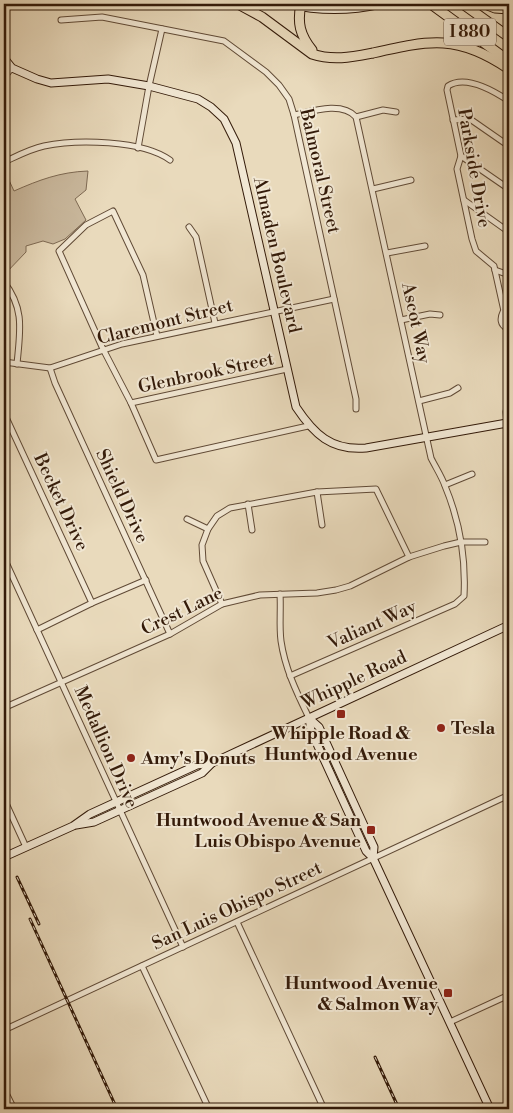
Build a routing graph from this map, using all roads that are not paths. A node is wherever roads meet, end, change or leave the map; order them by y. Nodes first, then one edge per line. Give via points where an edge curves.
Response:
1 (238, 4) edge
2 (288, 4) edge
3 (381, 4) edge
4 (431, 4) edge
5 (463, 4) edge
6 (485, 4) edge
7 (300, 5) edge
8 (509, 9) edge
9 (61, 20) dead end
10 (162, 29) junction
11 (509, 37) edge
12 (320, 56) junction
13 (4, 58) edge
14 (509, 61) edge
15 (12, 68) junction
16 (509, 69) edge
17 (4, 77) edge
18 (148, 86) junction
19 (509, 101) edge
20 (396, 112) dead end
21 (294, 115) junction
22 (356, 117) junction
23 (453, 120) junction
24 (509, 146) edge
25 (138, 148) junction
26 (461, 156) junction
27 (170, 160) dead end
28 (4, 162) edge
29 (410, 180) dead end
30 (372, 189) junction
31 (509, 189) edge
32 (464, 200) junction
33 (189, 227) dead end
34 (509, 232) edge
35 (425, 246) dead end
36 (387, 253) junction
37 (495, 270) junction
38 (509, 275) edge
39 (4, 282) edge
40 (334, 299) junction
41 (274, 311) junction
42 (506, 312) edge
43 (440, 315) dead end
44 (401, 320) junction
45 (215, 323) junction
46 (507, 327) edge
47 (156, 336) junction
48 (509, 344) edge
49 (103, 350) junction
50 (4, 362) edge
51 (16, 364) junction
52 (50, 368) junction
53 (288, 370) junction
54 (458, 388) dead end
55 (509, 396) edge
56 (419, 401) junction
57 (130, 403) junction
58 (356, 409) dead end
59 (4, 413) edge
60 (509, 422) edge
61 (308, 426) junction
62 (509, 432) edge
63 (427, 438) junction
64 (472, 474) dead end
65 (445, 485) junction
66 (317, 492) junction
67 (248, 504) junction
68 (187, 519) dead end
69 (322, 525) dead end
70 (208, 529) junction
71 (252, 530) dead end
72 (462, 542) junction
73 (485, 542) dead end
74 (409, 557) junction
75 (4, 558) edge
76 (146, 580) junction
77 (280, 594) junction
78 (464, 596) joint
79 (92, 603) junction
80 (222, 604) junction
81 (509, 626) edge
82 (37, 630) junction
83 (170, 634) junction
84 (290, 676) junction
85 (62, 683) junction
86 (4, 698) edge
87 (309, 718) junction
88 (212, 763) junction
89 (509, 795) edge
90 (4, 799) edge
91 (116, 802) junction
92 (120, 811) junction
93 (73, 826) junction
94 (26, 847) junction
95 (4, 857) edge
96 (373, 858) junction
97 (237, 922) junction
98 (183, 947) junction
99 (142, 966) junction
100 (509, 995) edge
101 (450, 1022) junction
102 (4, 1030) edge
103 (4, 1088) edge
104 (14, 1109) edge
105 (209, 1109) edge
106 (324, 1109) edge
107 (490, 1109) edge

1 - 12 highway via 262,17 312,54
2 - 7 street
3 - 7 street via 341,9
4 - 14 highway, I 880
5 - 11 highway, I 880
6 - 8 highway
7 - 12 highway via 298,22 301,33 310,49
9 - 10 street, Balmoral Street via 102,17
10 - 18 street
10 - 21 street, Balmoral Street via 224,42 279,85 289,99
12 - 16 highway via 350,58 417,43 443,42 476,50
13 - 15 street, Almaden Boulevard
15 - 17 street
15 - 18 street, Almaden Boulevard via 51,83 108,79
18 - 25 street
18 - 41 street, Almaden Boulevard via 198,99 224,119 236,143
19 - 23 street, Parkside Drive via 482,85 452,83 447,90
20 - 22 street via 383,110
21 - 22 street via 334,109 352,112
21 - 40 street, Balmoral Street
22 - 30 street, Ascot Way
23 - 24 street via 470,119
23 - 26 street, Parkside Drive
25 - 27 street via 160,153
25 - 28 street via 112,142 44,146
26 - 31 street
26 - 32 street, Parkside Drive via 457,169
29 - 30 street
30 - 36 street, Ascot Way
32 - 34 street
32 - 37 street, Parkside Drive via 476,251
33 - 45 street via 196,237
35 - 36 street
36 - 44 street, Ascot Way
37 - 38 street
37 - 42 street
39 - 51 street via 13,294 20,318
40 - 41 street, Claremont Street
40 - 58 street, Balmoral Street
41 - 45 street, Claremont Street
41 - 53 street, Almaden Boulevard
42 - 46 street via 501,321
43 - 44 street
44 - 56 street, Ascot Way
45 - 47 street, Claremont Street
46 - 48 street
47 - 49 street, Claremont Street
47 - 49 street via 143,274 113,211 86,225 59,251
49 - 52 street, Claremont Street
49 - 57 street
50 - 51 street, Claremont Street
51 - 52 street, Claremont Street
52 - 76 street, Shield Drive
53 - 57 street, Glenbrook Street
53 - 61 street, Almaden Boulevard via 296,407
54 - 56 street
55 - 60 street via 506,412
56 - 63 street, Ascot Way
57 - 61 street via 156,460
59 - 79 street, Becket Drive
60 - 62 street
60 - 63 street, Almaden Boulevard
61 - 63 street, Almaden Boulevard via 336,445 353,449
63 - 65 street, Ascot Way via 431,458
64 - 65 street
65 - 72 street, Ascot Way
66 - 67 street
66 - 69 street
66 - 74 street via 376,489
67 - 70 street via 230,508 217,516
67 - 71 street
68 - 70 street
70 - 80 street via 202,546 204,561
72 - 73 street, Crest Lane
72 - 74 street, Crest Lane
72 - 78 street, Ascot Way
74 - 77 street, Crest Lane via 350,586 316,594
75 - 82 street, Medallion Drive
76 - 79 street
76 - 83 street, Shield Drive
77 - 80 street, Crest Lane
77 - 84 street via 281,640
78 - 84 street, Valiant Way via 455,604
79 - 82 street
80 - 83 street, Crest Lane
81 - 87 street, Whipple Road
82 - 85 street, Medallion Drive
83 - 85 street, Crest Lane
84 - 87 street
85 - 86 street, Crest Lane via 8,706
85 - 91 street, Medallion Drive
87 - 88 street, Whipple Road
87 - 96 street via 311,731 346,808 366,851
88 - 91 street, Whipple Road via 196,765
88 - 92 street, Whipple Road via 202,773
89 - 96 street, San Luis Obispo Street
90 - 94 street
91 - 92 street, Medallion Drive
91 - 93 street, Whipple Road
92 - 93 street, Whipple Road via 94,822
92 - 98 street, Medallion Drive
93 - 94 street, Whipple Road
94 - 95 street, Whipple Road
96 - 97 street, San Luis Obispo Street
96 - 101 street
97 - 98 street, San Luis Obispo Street
97 - 106 street
98 - 99 street, San Luis Obispo Street
99 - 102 street, San Luis Obispo Street
99 - 105 street
100 - 101 street
101 - 107 street
103 - 104 street

